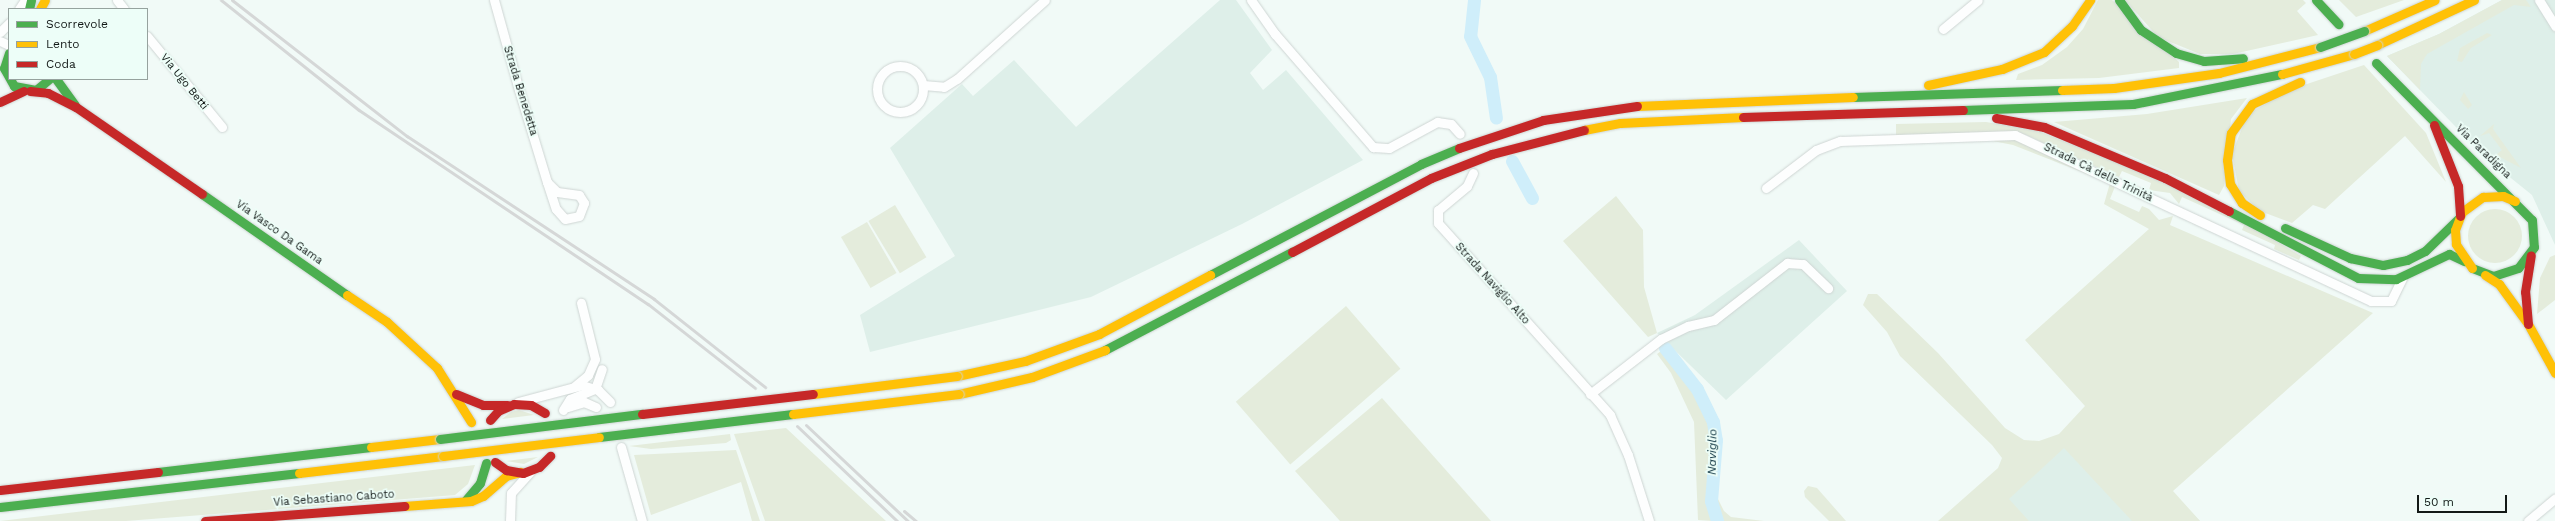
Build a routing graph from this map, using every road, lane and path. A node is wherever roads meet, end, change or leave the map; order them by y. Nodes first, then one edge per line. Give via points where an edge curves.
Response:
1 (117, 0) edge
2 (494, 0) edge
3 (1045, 0) edge
4 (1251, 0) edge
5 (1978, 0) edge
6 (2090, 0) edge
7 (2119, 0) edge
8 (2316, 0) edge
9 (2435, 0) edge
10 (2474, 0) edge
11 (2539, 0) edge
12 (123, 8) edge
13 (8, 24) edge
14 (2338, 24) dead end
15 (2555, 26) edge
16 (1943, 29) dead end
17 (0, 32) edge
18 (148, 37) edge
19 (2320, 47) junction
20 (2380, 48) junction
21 (8, 56) edge
22 (0, 58) edge
23 (2376, 63) dead end
24 (4, 68) junction
25 (2327, 73) dead end
26 (8, 79) edge
27 (2307, 79) dead end
28 (8, 80) edge
29 (48, 80) edge
30 (57, 80) edge
31 (0, 82) edge
32 (923, 85) junction
33 (27, 91) junction
34 (1802, 98) junction
35 (0, 102) edge
36 (76, 106) junction
37 (1882, 113) junction
38 (2432, 122) junction
39 (222, 127) dead end
40 (1460, 134) dead end
41 (1473, 173) dead end
42 (547, 182) junction
43 (1766, 188) dead end
44 (2515, 201) junction
45 (2459, 218) junction
46 (2534, 247) junction
47 (2464, 261) junction
48 (2400, 262) junction
49 (2480, 273) junction
50 (2403, 277) junction
51 (2372, 281) junction
52 (1828, 288) dead end
53 (2356, 292) junction
54 (581, 303) dead end
55 (2528, 324) junction
56 (595, 354) junction
57 (602, 369) junction
58 (2555, 373) edge
59 (572, 387) junction
60 (596, 388) junction
61 (456, 394) junction
62 (1590, 394) junction
63 (514, 404) junction
64 (596, 407) dead end
65 (545, 413) dead end
66 (490, 420) dead end
67 (471, 422) dead end
68 (621, 447) dead end
69 (550, 456) dead end
70 (534, 470) junction
71 (520, 472) junction
72 (0, 483) edge
73 (67, 484) junction
74 (0, 490) edge
75 (2555, 494) edge
76 (2555, 498) edge
77 (465, 501) junction
78 (0, 507) edge
79 (2531, 518) edge
80 (510, 520) edge
81 (205, 521) edge
82 (642, 521) edge
83 (1649, 521) edge

1 - 12 street
2 - 42 street, Strada Benedetta
3 - 32 street via 957,79 944,87
4 - 40 street via 1275,34 1373,148 1389,148 1437,122 1448,122
5 - 16 street
6 - 34 main road via 2072,26 2044,52 2002,69 1944,83
7 - 19 main road via 2148,36 2191,59 2224,61
8 - 14 main road
9 - 19 main road, bridge
10 - 20 main road
11 - 15 street
13 - 17 street
18 - 39 street, Via Ugo Betti
19 - 34 main road via 2219,73 2139,85
20 - 25 main road via 2360,61
20 - 37 main road, bridge via 2255,83 2158,101 2101,106
21 - 24 main road
22 - 24 street
23 - 38 main road, Via Paradigna
24 - 26 main road
24 - 31 main road
27 - 48 main road via 2264,96 2237,120 2227,153 2232,189 2256,213 2342,255 2371,264
28 - 33 main road
29 - 33 main road via 41,88
30 - 36 main road, Via Vasco Da Gama
32 - 32 street via 916,72 902,66 883,74 878,89 884,105 902,112 918,104
33 - 35 main road
33 - 36 main road, Via Vasco Da Gama via 48,93
34 - 73 main road, bridge via 1620,106 1556,117 1494,134 1409,170 1112,329 1026,361 958,376
36 - 61 main road, Via Vasco Da Gama via 387,322 425,356
37 - 51 main road via 1919,118 2000,118 2044,127 2180,184 2333,267
37 - 78 main road, bridge via 1646,121 1582,129 1517,146 1419,184 1106,350 1032,377 959,394
38 - 44 main road, Via Paradigna
38 - 45 main road, Via Paradigna via 2458,186 2462,205
41 - 62 street, Strada Naviglio Alto via 1467,186 1438,210 1438,223
42 - 42 street, Strada Benedetta via 558,213 570,220 579,216 584,203 579,195 557,192
43 - 53 street, Strada Cà delle Trinità via 1816,150 1836,142 2015,135
44 - 45 main road, Via Paradigna via 2503,196 2483,197 2467,207
44 - 46 main road, Via Paradigna via 2532,220
45 - 47 main road, Via Paradigna via 2456,244
45 - 48 main road via 2425,251
46 - 49 main road via 2523,264 2512,272 2493,276
46 - 55 main road, Via Paradigna via 2525,292
47 - 49 main road, Via Paradigna
47 - 50 main road via 2449,254
48 - 51 street
49 - 55 main road, Via Paradigna via 2499,284
50 - 51 main road
50 - 53 street, Strada Cà delle Trinità via 2397,283 2396,296 2387,304 2371,301
51 - 53 street via 2365,291
52 - 62 street via 1801,262 1787,263 1714,320 1688,326 1661,339
54 - 56 street
55 - 58 main road, Via Paradigna
56 - 57 street
56 - 59 street via 588,375
57 - 60 street
57 - 60 street via 611,404
59 - 60 street
59 - 63 street
60 - 64 street via 570,399 563,411 580,402
61 - 63 main road via 482,405
61 - 67 main road, Via Vasco Da Gama
62 - 83 street, Strada Naviglio Alto via 1610,415 1628,455
63 - 65 main road via 531,405
63 - 66 main road via 498,411
68 - 82 street
69 - 70 main road
70 - 71 main road, Via Sebastiano Caboto
70 - 80 street via 512,490
71 - 77 main road, Via Sebastiano Caboto via 506,476 478,499
71 - 77 main road via 491,463 480,483
72 - 73 main road
73 - 74 main road
75 - 79 street
76 - 79 street
77 - 81 main road, Via Sebastiano Caboto

